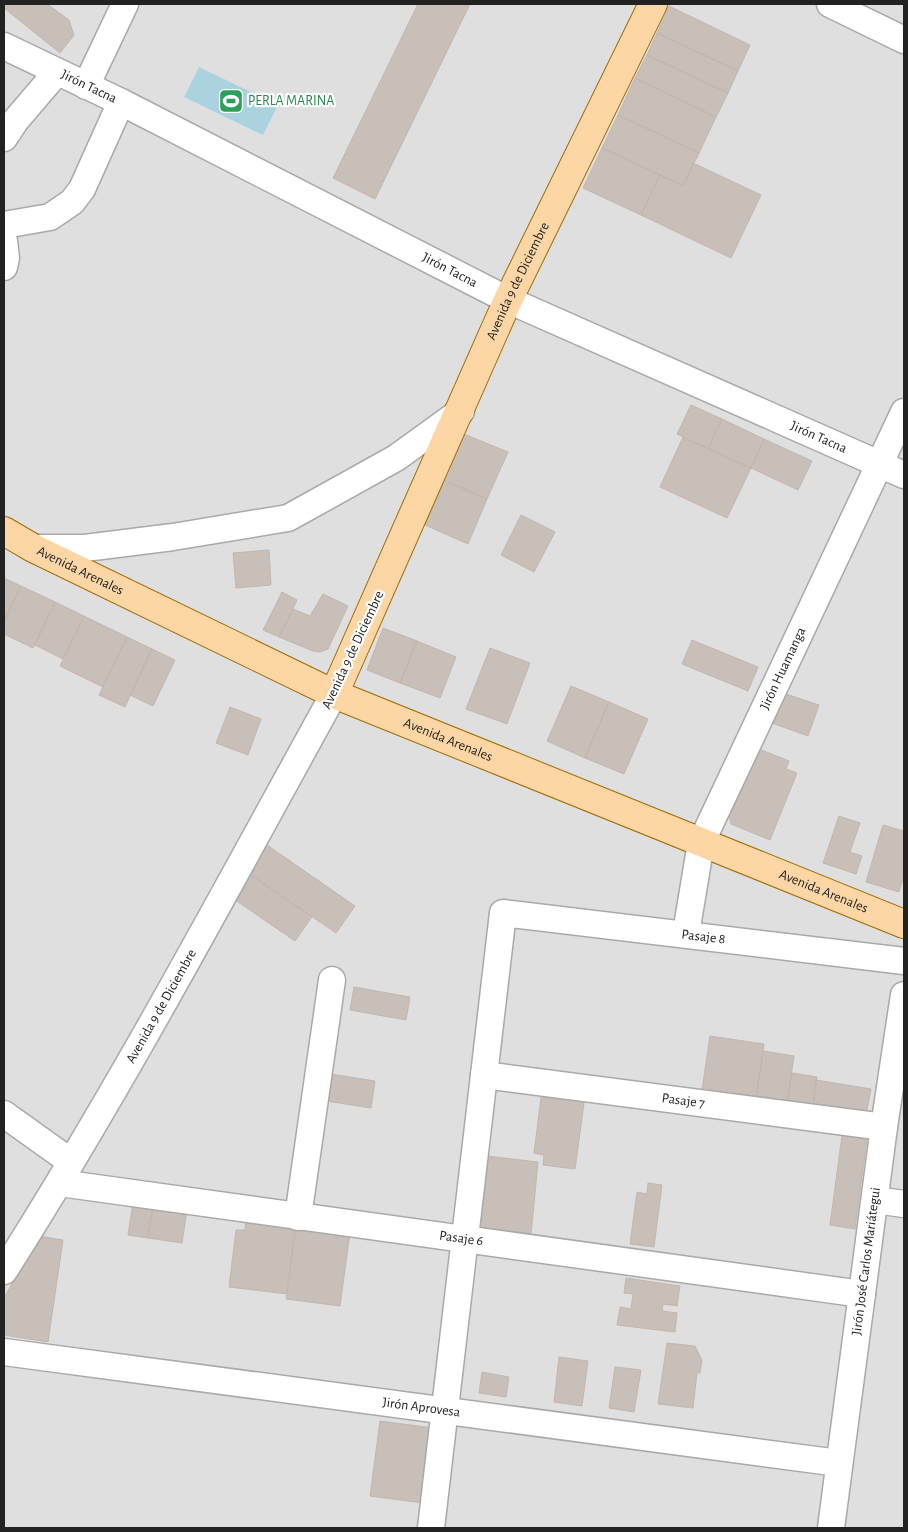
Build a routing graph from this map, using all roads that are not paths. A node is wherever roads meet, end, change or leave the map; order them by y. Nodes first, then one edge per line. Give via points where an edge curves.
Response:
1 (653, 4) edge
2 (830, 4) edge
3 (115, 8) edge
4 (904, 40) edge
5 (4, 46) edge
6 (57, 72) junction
7 (86, 86) junction
8 (121, 102) junction
9 (4, 138) edge
10 (4, 225) edge
11 (4, 241) edge
12 (4, 268) edge
13 (508, 300) junction
14 (461, 411) junction
15 (904, 412) edge
16 (880, 463) junction
17 (904, 475) edge
18 (4, 530) edge
19 (33, 548) junction
20 (334, 694) junction
21 (700, 843) junction
22 (904, 924) edge
23 (686, 933) junction
24 (904, 961) edge
25 (332, 980) dead end
26 (904, 995) edge
27 (484, 1075) junction
28 (4, 1114) edge
29 (884, 1127) junction
30 (65, 1173) junction
31 (875, 1200) junction
32 (904, 1204) edge
33 (298, 1217) junction
34 (464, 1241) junction
35 (4, 1271) edge
36 (862, 1294) junction
37 (4, 1352) edge
38 (445, 1410) junction
39 (839, 1463) junction
40 (432, 1528) edge
41 (831, 1528) edge

1 - 13 main road, Avenida 9 de Diciembre
2 - 4 street
3 - 7 street
5 - 6 street, Jirón Tacna
6 - 7 street, Jirón Tacna
6 - 9 street
7 - 8 street, Jirón Tacna
8 - 10 street via 82,189 72,202 50,217
8 - 13 street, Jirón Tacna
11 - 12 street
13 - 14 main road, Avenida 9 de Diciembre
13 - 16 street, Jirón Tacna
14 - 19 street via 396,458 288,518 85,548
14 - 20 main road, Avenida 9 de Diciembre
15 - 16 street, Jirón Huamanga
16 - 17 street, Jirón Tacna
16 - 21 street, Jirón Huamanga
18 - 19 main road, Avenida Arenales
19 - 20 main road, Avenida Arenales
20 - 21 main road, Avenida Arenales
20 - 30 street, Avenida 9 de Diciembre
21 - 22 main road, Avenida Arenales
21 - 23 street, Jirón Huamanga
23 - 24 street, Pasaje 8
23 - 27 street, Pasaje 8 via 503,913
25 - 33 street
26 - 29 street, Jirón José Carlos Mariátegui
27 - 29 street, Pasaje 7
27 - 34 street
28 - 30 street
29 - 31 street, Jirón José Carlos Mariátegui
30 - 33 street, Pasaje 6
30 - 35 street, Avenida 9 de Diciembre
31 - 32 street
31 - 36 street, Jirón José Carlos Mariátegui
33 - 34 street, Pasaje 6
34 - 36 street, Pasaje 6
34 - 38 street
36 - 39 street, Jirón José Carlos Mariátegui
37 - 38 street, Jirón Aprovesa
38 - 39 street, Jirón Aprovesa
38 - 40 street
39 - 41 street, Jirón José Carlos Mariátegui

